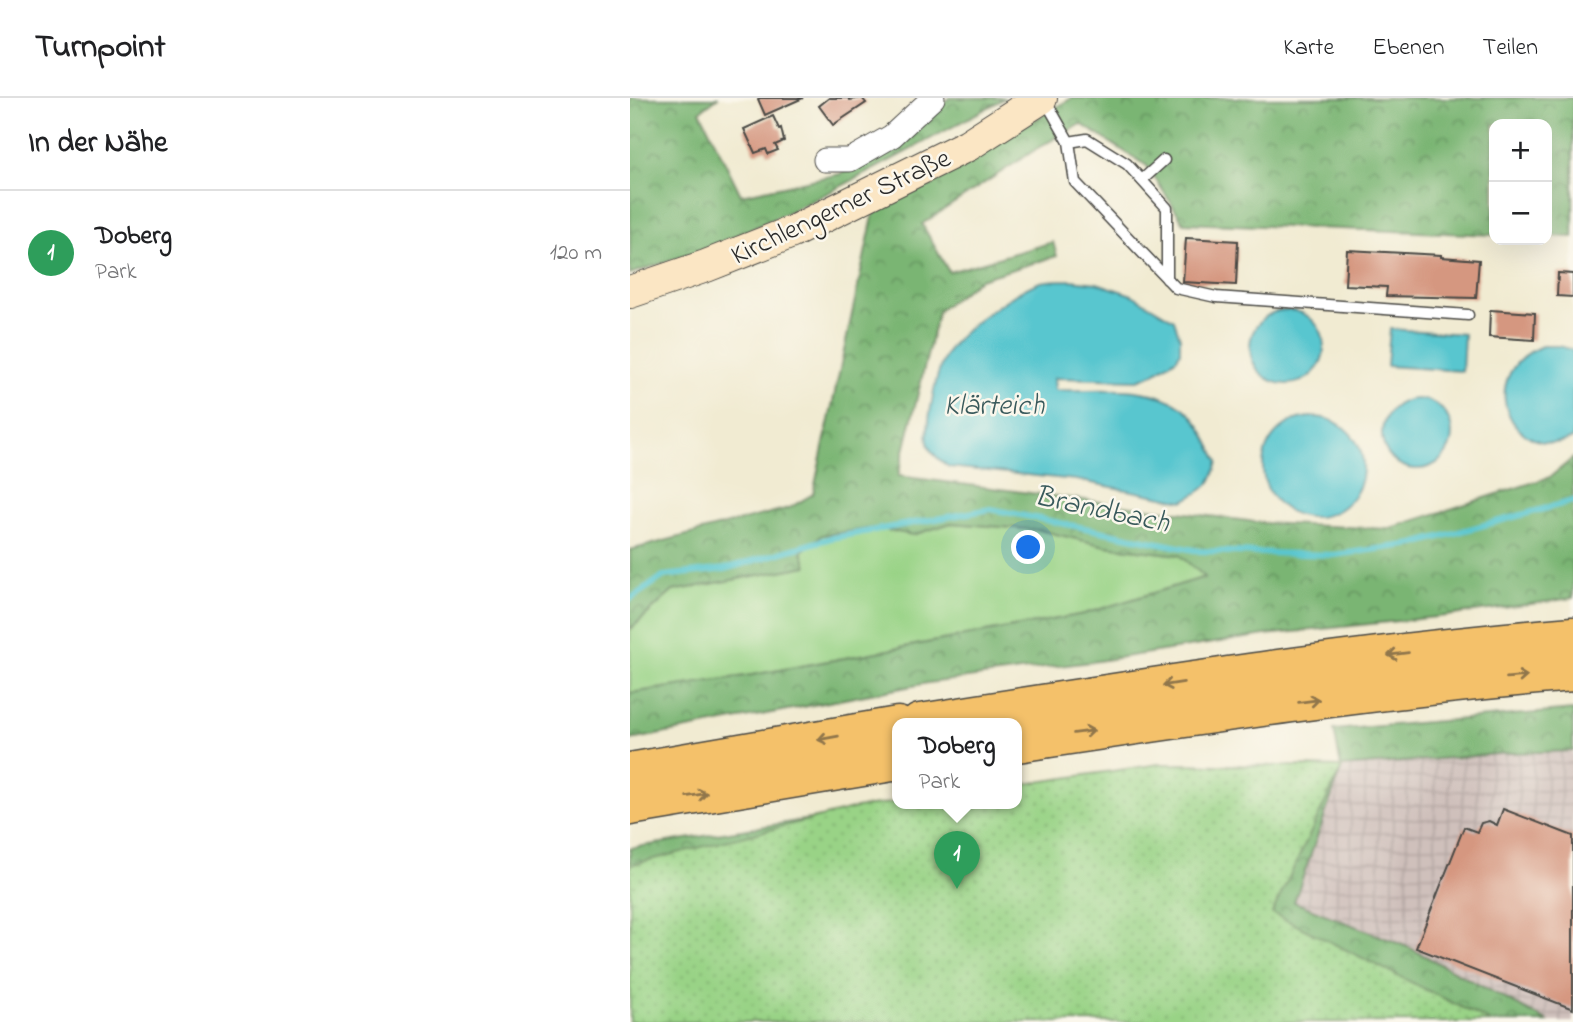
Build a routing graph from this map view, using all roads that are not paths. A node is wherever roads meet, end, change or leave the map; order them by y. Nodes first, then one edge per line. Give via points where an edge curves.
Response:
1 (933, 98) edge
2 (1043, 98) edge
3 (1069, 142) junction
4 (825, 160) dead end
5 (1164, 160) dead end
6 (1142, 180) junction
7 (1167, 279) junction
8 (630, 292) edge
9 (1468, 315) dead end
10 (1573, 615) edge
11 (1573, 636) edge
12 (1466, 645) junction
13 (1573, 672) edge
14 (952, 718) edge
15 (892, 727) edge
16 (1022, 742) edge
17 (892, 762) edge
18 (630, 772) edge
19 (630, 806) edge

1 - 4 street via 892,136 850,160
2 - 3 lane
2 - 8 street, Kirchlengerner Straße via 968,145 792,232
3 - 6 lane via 1087,139 1127,164
3 - 7 lane via 1075,182
5 - 6 lane
6 - 7 lane via 1167,208
7 - 9 lane via 1176,288 1216,297
10 - 12 highway via 1497,624
11 - 12 highway
12 -> 14 highway
16 -> 13 highway via 1447,683
15 -> 18 highway
19 -> 17 highway

